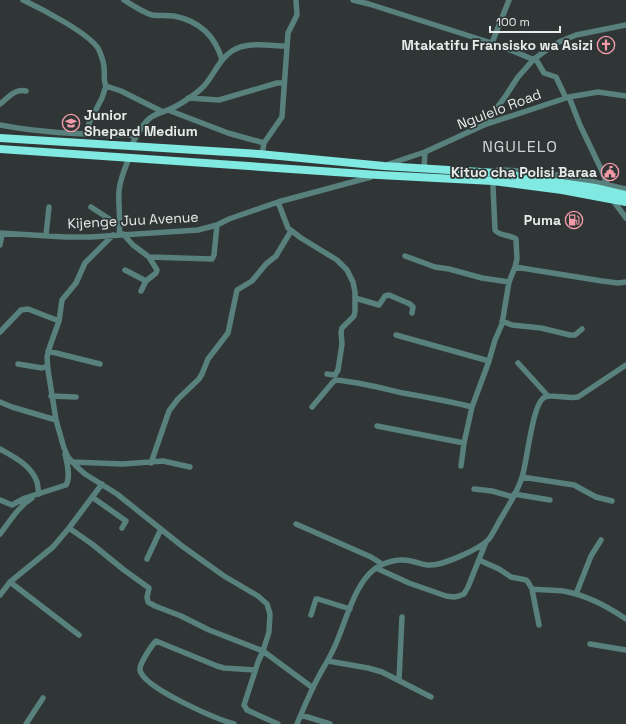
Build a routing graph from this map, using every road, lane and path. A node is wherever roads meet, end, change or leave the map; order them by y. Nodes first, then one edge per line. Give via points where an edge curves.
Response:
1 (23, 0) edge
2 (124, 0) edge
3 (296, 0) edge
4 (353, 0) edge
5 (509, 0) edge
6 (626, 25) edge
7 (492, 43) junction
8 (287, 46) junction
9 (222, 60) junction
10 (533, 60) junction
11 (284, 83) junction
12 (106, 86) junction
13 (26, 91) dead end
14 (626, 96) edge
15 (568, 97) junction
16 (188, 98) junction
17 (0, 104) edge
18 (166, 111) junction
19 (0, 125) edge
20 (484, 125) junction
21 (94, 134) junction
22 (2, 136) edge
23 (136, 137) junction
24 (264, 143) junction
25 (131, 146) junction
26 (0, 149) edge
27 (424, 152) junction
28 (260, 154) junction
29 (290, 157) junction
30 (129, 158) junction
31 (256, 166) junction
32 (384, 166) junction
33 (288, 168) junction
34 (424, 168) junction
35 (379, 175) junction
36 (493, 186) dead end
37 (608, 188) junction
38 (626, 189) edge
39 (626, 195) edge
40 (612, 199) junction
41 (278, 202) junction
42 (626, 202) edge
43 (49, 207) dead end
44 (91, 207) dead end
45 (626, 218) edge
46 (217, 225) junction
47 (120, 226) junction
48 (291, 231) junction
49 (1, 234) edge
50 (46, 235) junction
51 (119, 235) junction
52 (0, 245) edge
53 (404, 256) dead end
54 (149, 257) junction
55 (515, 267) junction
56 (125, 270) dead end
57 (146, 281) junction
58 (509, 282) junction
59 (626, 282) edge
60 (141, 291) dead end
61 (355, 298) junction
62 (412, 313) dead end
63 (59, 321) junction
64 (502, 321) junction
65 (582, 329) dead end
66 (0, 332) edge
67 (396, 335) dead end
68 (48, 351) junction
69 (489, 361) junction
70 (518, 363) dead end
71 (18, 364) dead end
72 (100, 364) dead end
73 (626, 365) edge
74 (48, 366) junction
75 (327, 374) dead end
76 (52, 396) junction
77 (548, 396) junction
78 (76, 397) dead end
79 (0, 402) edge
80 (312, 407) dead end
81 (472, 407) junction
82 (56, 420) junction
83 (377, 426) dead end
84 (464, 443) junction
85 (64, 448) junction
86 (0, 449) edge
87 (72, 462) junction
88 (151, 463) junction
89 (461, 466) dead end
90 (190, 467) dead end
91 (522, 477) junction
92 (102, 484) junction
93 (474, 489) dead end
94 (37, 495) junction
95 (514, 495) junction
96 (92, 497) junction
97 (0, 500) edge
98 (550, 500) dead end
99 (612, 501) dead end
100 (296, 524) dead end
101 (69, 528) junction
102 (122, 528) dead end
103 (161, 529) junction
104 (0, 534) edge
105 (601, 540) dead end
106 (486, 541) junction
107 (147, 559) dead end
108 (479, 560) junction
109 (382, 564) junction
110 (376, 568) junction
111 (10, 582) junction
112 (532, 589) junction
113 (576, 594) junction
114 (0, 595) edge
115 (350, 609) junction
116 (311, 615) dead end
117 (402, 616) dead end
118 (626, 619) edge
119 (539, 625) dead end
120 (79, 635) dead end
121 (590, 644) dead end
122 (626, 650) edge
123 (263, 651) junction
124 (328, 661) junction
125 (255, 670) junction
126 (400, 680) junction
127 (313, 688) junction
128 (431, 697) dead end
129 (43, 698) dead end
130 (301, 715) junction
131 (26, 724) edge
132 (234, 724) edge
133 (278, 724) edge
134 (297, 724) edge
135 (330, 724) edge

1 - 12 street via 52,14 98,48
2 - 9 street via 150,14 174,16 202,28 216,43
3 - 8 street via 297,15 288,34
4 - 7 street
5 - 7 street
6 - 10 street via 576,35 559,42
7 - 10 street
8 - 9 street via 243,46
8 - 11 street
9 - 16 street via 204,87
10 - 15 street via 539,63 544,73 556,76
10 - 20 street
11 - 16 street via 276,83 219,100
11 - 24 street via 282,118
12 - 18 street
12 - 21 street via 89,123
13 - 17 street via 16,91
14 - 15 street, Ngulelo Road via 598,92
15 - 20 street, Ngulelo Road
15 - 37 street
16 - 18 street
18 - 23 street via 149,119
18 - 24 street via 236,136
19 - 21 street via 18,129
20 - 27 street, Ngulelo Road
21 - 23 street
22 - 25 highway
23 - 25 street
24 - 28 street
25 - 28 highway
26 - 30 highway
27 - 32 street, Ngulelo Road
27 - 34 street
28 - 29 highway
28 - 31 highway
29 - 32 highway
29 - 33 highway
30 - 31 highway
30 - 47 street via 119,189
31 - 33 highway
32 - 34 highway
33 - 35 highway
34 - 37 highway
35 - 40 highway via 539,186
35 - 41 street, Kijenge Juu Avenue
36 - 55 street via 495,230 499,234 516,239 518,250
37 - 38 street
37 - 39 highway
40 - 42 highway
40 - 45 street
41 - 46 street, Kijenge Juu Avenue
41 - 48 street via 285,223
43 - 50 street
44 - 47 street
46 - 51 street, Kijenge Juu Avenue via 198,230
46 - 54 street via 212,259
47 - 51 street
48 - 61 street via 343,264 353,282
48 - 88 street via 276,256 252,281 237,290 228,333 208,359 199,379 169,411
49 - 50 street, Kijenge Juu Avenue
49 - 52 street
50 - 51 street, Kijenge Juu Avenue
51 - 54 street
51 - 63 street via 85,263 76,282 62,300
53 - 58 street via 435,267
54 - 57 street via 158,272
55 - 58 street
55 - 59 street via 602,281
56 - 57 street
57 - 60 street
58 - 64 street
61 - 62 street via 379,305 389,295 410,304 413,307
61 - 75 street via 354,316 341,332 338,370 335,375
63 - 66 street via 24,309 17,312
63 - 68 street
64 - 65 street via 570,335 575,335
64 - 69 street
67 - 69 street
68 - 72 street
68 - 74 street
69 - 81 street
70 - 77 street
71 - 74 street via 42,368
73 - 77 street via 578,397
74 - 76 street
76 - 78 street
76 - 82 street
77 - 91 street via 542,399 538,407
79 - 82 street
80 - 81 street via 336,380
81 - 84 street
82 - 85 street
83 - 84 street
84 - 89 street
85 - 87 street
85 - 94 street via 68,466 67,484
86 - 94 street via 28,468 37,482
87 - 88 street
87 - 92 street
88 - 90 street via 163,462
91 - 95 street
91 - 99 street via 574,485 596,497
92 - 96 street
92 - 103 street
93 - 95 street
94 - 97 street via 24,498 12,505
94 - 104 street via 22,505
95 - 98 street
95 - 106 street
96 - 101 street
96 - 102 street via 126,521
100 - 109 street
101 - 111 street via 53,547
101 - 123 street via 149,588 148,602
103 - 107 street
103 - 123 street via 267,604 270,624
105 - 113 street via 591,556
106 - 108 street
106 - 109 street via 438,565 406,560
108 - 110 street via 464,594 454,597 408,583
108 - 112 street via 511,577 526,580
109 - 110 street
110 - 115 street via 365,579
111 - 114 street
111 - 120 street
112 - 113 street
112 - 119 street
113 - 118 street via 600,603
115 - 116 street via 318,599
115 - 124 street
117 - 126 street
121 - 122 street
123 - 125 street
123 - 127 street
124 - 126 street via 374,669
124 - 127 street
125 - 132 street via 217,666 156,641 141,665 141,673 164,693
125 - 133 street via 244,707
126 - 128 street
127 - 130 street
129 - 131 street
130 - 134 street
130 - 135 street

